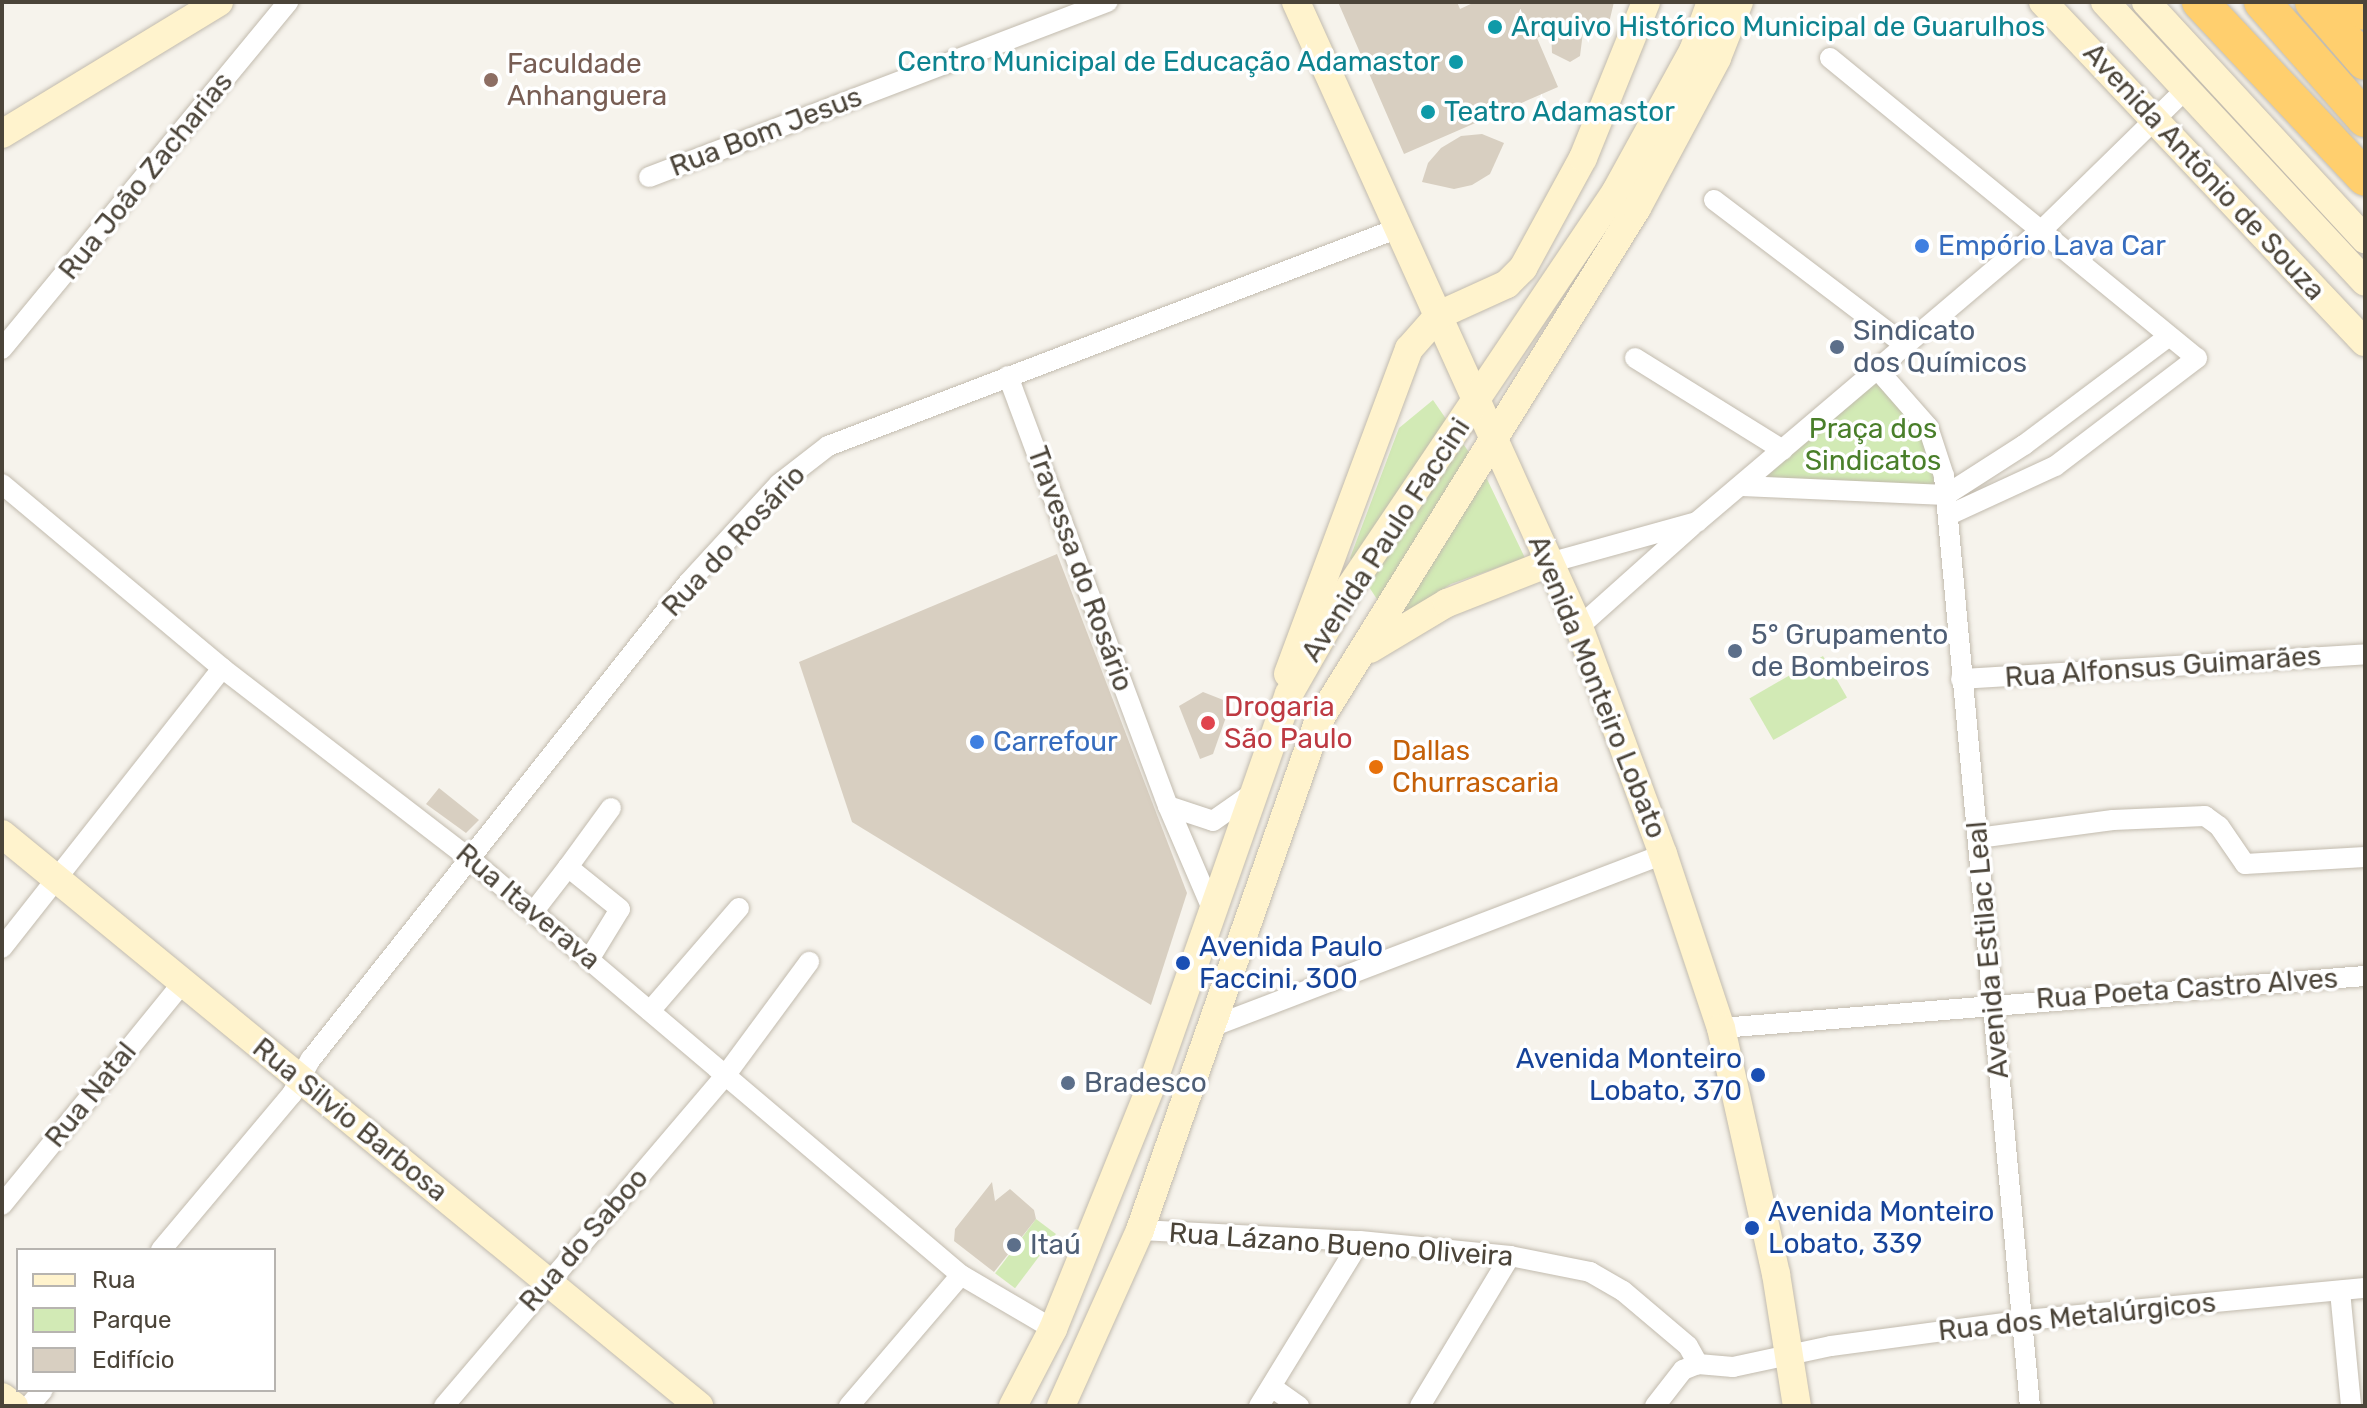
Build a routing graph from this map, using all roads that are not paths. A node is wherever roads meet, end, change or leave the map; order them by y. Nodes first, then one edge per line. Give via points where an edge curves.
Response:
1 (219, 2) edge
2 (288, 2) edge
3 (1108, 2) edge
4 (1296, 2) edge
5 (1646, 2) edge
6 (1711, 2) edge
7 (1739, 2) edge
8 (1756, 2) edge
9 (2043, 2) edge
10 (2105, 2) edge
11 (2146, 2) edge
12 (2200, 2) edge
13 (2262, 2) edge
14 (2313, 2) edge
15 (2356, 2) edge
16 (1057, 11) edge
17 (2365, 12) edge
18 (1717, 58) junction
19 (1830, 58) dead end
20 (2365, 62) edge
21 (2185, 90) junction
22 (2154, 119) junction
23 (2365, 119) edge
24 (2, 134) edge
25 (649, 177) dead end
26 (2365, 178) edge
27 (1626, 199) junction
28 (1714, 200) dead end
29 (2044, 228) junction
30 (1396, 229) junction
31 (2365, 239) edge
32 (2365, 282) edge
33 (1439, 315) junction
34 (2168, 337) junction
35 (2365, 342) edge
36 (1906, 346) junction
37 (2, 349) edge
38 (1635, 358) dead end
39 (1878, 370) junction
40 (1008, 376) junction
41 (1476, 401) junction
42 (1494, 441) junction
43 (1783, 450) junction
44 (2, 484) edge
45 (1742, 486) junction
46 (1948, 505) junction
47 (1697, 522) junction
48 (1549, 563) junction
49 (1579, 627) junction
50 (2365, 654) edge
51 (1358, 658) junction
52 (222, 668) junction
53 (1961, 679) junction
54 (1289, 694) junction
55 (1250, 795) junction
56 (1168, 806) junction
57 (611, 808) dead end
58 (2, 834) edge
59 (1978, 838) junction
60 (1663, 854) junction
61 (2365, 857) edge
62 (469, 858) junction
63 (568, 867) junction
64 (56, 879) junction
65 (739, 908) dead end
66 (534, 911) junction
67 (1213, 911) junction
68 (1203, 944) junction
69 (2, 948) edge
70 (590, 958) junction
71 (809, 962) dead end
72 (2365, 976) edge
73 (181, 985) junction
74 (1993, 1003) junction
75 (650, 1011) junction
76 (1211, 1027) junction
77 (1721, 1028) junction
78 (725, 1076) junction
79 (301, 1082) junction
80 (1153, 1082) junction
81 (1189, 1093) junction
82 (2, 1205) edge
83 (1140, 1230) junction
84 (1360, 1241) junction
85 (163, 1248) edge
86 (1510, 1256) junction
87 (961, 1275) junction
88 (551, 1279) junction
89 (2365, 1288) edge
90 (2340, 1291) junction
91 (2025, 1320) junction
92 (1053, 1329) junction
93 (1098, 1331) junction
94 (1789, 1355) junction
95 (1698, 1364) junction
96 (1273, 1388) junction
97 (2, 1397) edge
98 (14, 1406) edge
99 (444, 1406) edge
100 (699, 1406) edge
101 (849, 1406) edge
102 (1013, 1406) edge
103 (1061, 1406) edge
104 (1259, 1406) edge
105 (1299, 1406) edge
106 (1420, 1406) edge
107 (1655, 1406) edge
108 (1797, 1406) edge
109 (2030, 1406) edge
110 (2351, 1406) edge

1 - 24 main road
2 - 37 street, Rua João Zacharias
3 - 16 street, Rua Bom Jesus
4 - 30 main road, Avenida Monteiro Lobato
5 - 33 main road via 1583,158 1523,268 1507,284
6 - 27 main road
7 - 18 main road
8 - 18 main road
9 - 22 main road, Avenida Antônio de Souza
10 - 21 main road, Avenida Antônio de Souza
11 - 31 main road
12 - 26 highway
13 - 23 highway
14 - 20 highway
15 - 17 highway
16 - 25 street, Rua Bom Jesus
18 - 27 main road
19 - 29 street
21 - 22 street
21 - 32 main road, Avenida Antônio de Souza
22 - 29 street
22 - 35 main road, Avenida Antônio de Souza
27 - 41 main road, Avenida Paulo Faccini
27 - 42 main road, Avenida Paulo Faccini
28 - 36 street
29 - 34 street
29 - 36 street
30 - 33 main road, Avenida Monteiro Lobato
30 - 40 street, Rua do Rosário
33 - 41 main road, Avenida Monteiro Lobato
33 - 54 main road via 1409,349 1293,654
34 - 46 street
34 - 46 street via 2197,358 2055,466
36 - 39 street
38 - 43 street
39 - 43 street
39 - 46 street, Avenida Estilac Leal via 1928,427
40 - 56 street, Travessa do Rosário
40 - 62 street, Rua do Rosário via 828,446 779,484 688,583
41 - 42 main road, Avenida Monteiro Lobato
41 - 54 main road, Avenida Paulo Faccini via 1350,587
42 - 48 main road, Avenida Monteiro Lobato
42 - 51 main road, Avenida Paulo Faccini
43 - 45 street
44 - 52 street, Rua Itaverava
45 - 46 street
45 - 47 street
46 - 53 street, Avenida Estilac Leal
47 - 48 street
47 - 49 street
48 - 49 main road, Avenida Monteiro Lobato
48 - 51 main road via 1447,603
49 - 60 main road, Avenida Monteiro Lobato
50 - 53 street, Rua Alfonsus Guimarães
51 - 76 main road, Avenida Paulo Faccini via 1318,722
52 - 62 street, Rua Itaverava
52 - 64 street
53 - 59 street, Avenida Estilac Leal
54 - 55 main road, Avenida Paulo Faccini
55 - 56 street via 1213,821
55 - 67 main road, Avenida Paulo Faccini
56 - 67 street, Travessa do Rosário
57 - 63 street
58 - 64 main road, Rua Silvio Barbosa
59 - 61 street via 2113,820 2205,816 2219,826 2245,864
59 - 74 street, Avenida Estilac Leal
60 - 76 street
60 - 77 main road, Avenida Monteiro Lobato
62 - 66 street, Rua Itaverava
62 - 79 street, Rua do Rosário via 311,1059
63 - 66 street
63 - 70 street via 620,909
64 - 69 street
64 - 73 main road, Rua Silvio Barbosa
65 - 75 street
66 - 70 street, Rua Itaverava
67 - 68 main road, Avenida Paulo Faccini
68 - 80 main road, Avenida Paulo Faccini
68 - 81 main road via 1218,961 1185,1064
70 - 75 street, Rua Itaverava
71 - 78 street, Rua do Saboo
72 - 74 street, Rua Poeta Castro Alves
73 - 79 main road, Rua Silvio Barbosa
73 - 82 street, Rua Natal
74 - 77 street, Rua Poeta Castro Alves
74 - 91 street, Avenida Estilac Leal
75 - 78 street, Rua Itaverava
76 - 81 main road, Avenida Paulo Faccini
77 - 94 main road, Avenida Monteiro Lobato
78 - 87 street, Rua Itaverava
78 - 88 street, Rua do Saboo
79 - 85 street, Rua do Rosário
79 - 88 main road, Rua Silvio Barbosa
80 - 92 main road, Avenida Paulo Faccini
80 - 93 main road via 1154,1122 1081,1310 1087,1327
81 - 83 main road, Avenida Paulo Faccini
83 - 84 street, Rua Lázano Bueno Oliveira
83 - 93 main road, Avenida Paulo Faccini
84 - 86 street, Rua Lázano Bueno Oliveira
84 - 96 street
86 - 95 street, Rua Lázano Bueno Oliveira via 1590,1272 1623,1291 1688,1346
86 - 106 street
87 - 92 street, Rua Itaverava
87 - 101 street
88 - 99 street, Rua do Saboo
88 - 100 main road, Rua Silvio Barbosa
89 - 90 street, Rua dos Metalúrgicos
90 - 91 street, Rua dos Metalúrgicos
90 - 110 street
91 - 94 street, Rua dos Metalúrgicos
91 - 109 street, Avenida Estilac Leal
92 - 102 main road, Avenida Paulo Faccini
93 - 103 main road, Avenida Paulo Faccini
94 - 95 street via 1733,1367
94 - 108 main road, Avenida Monteiro Lobato
95 - 107 street via 1683,1370
96 - 104 street
96 - 105 street
97 - 98 main road

